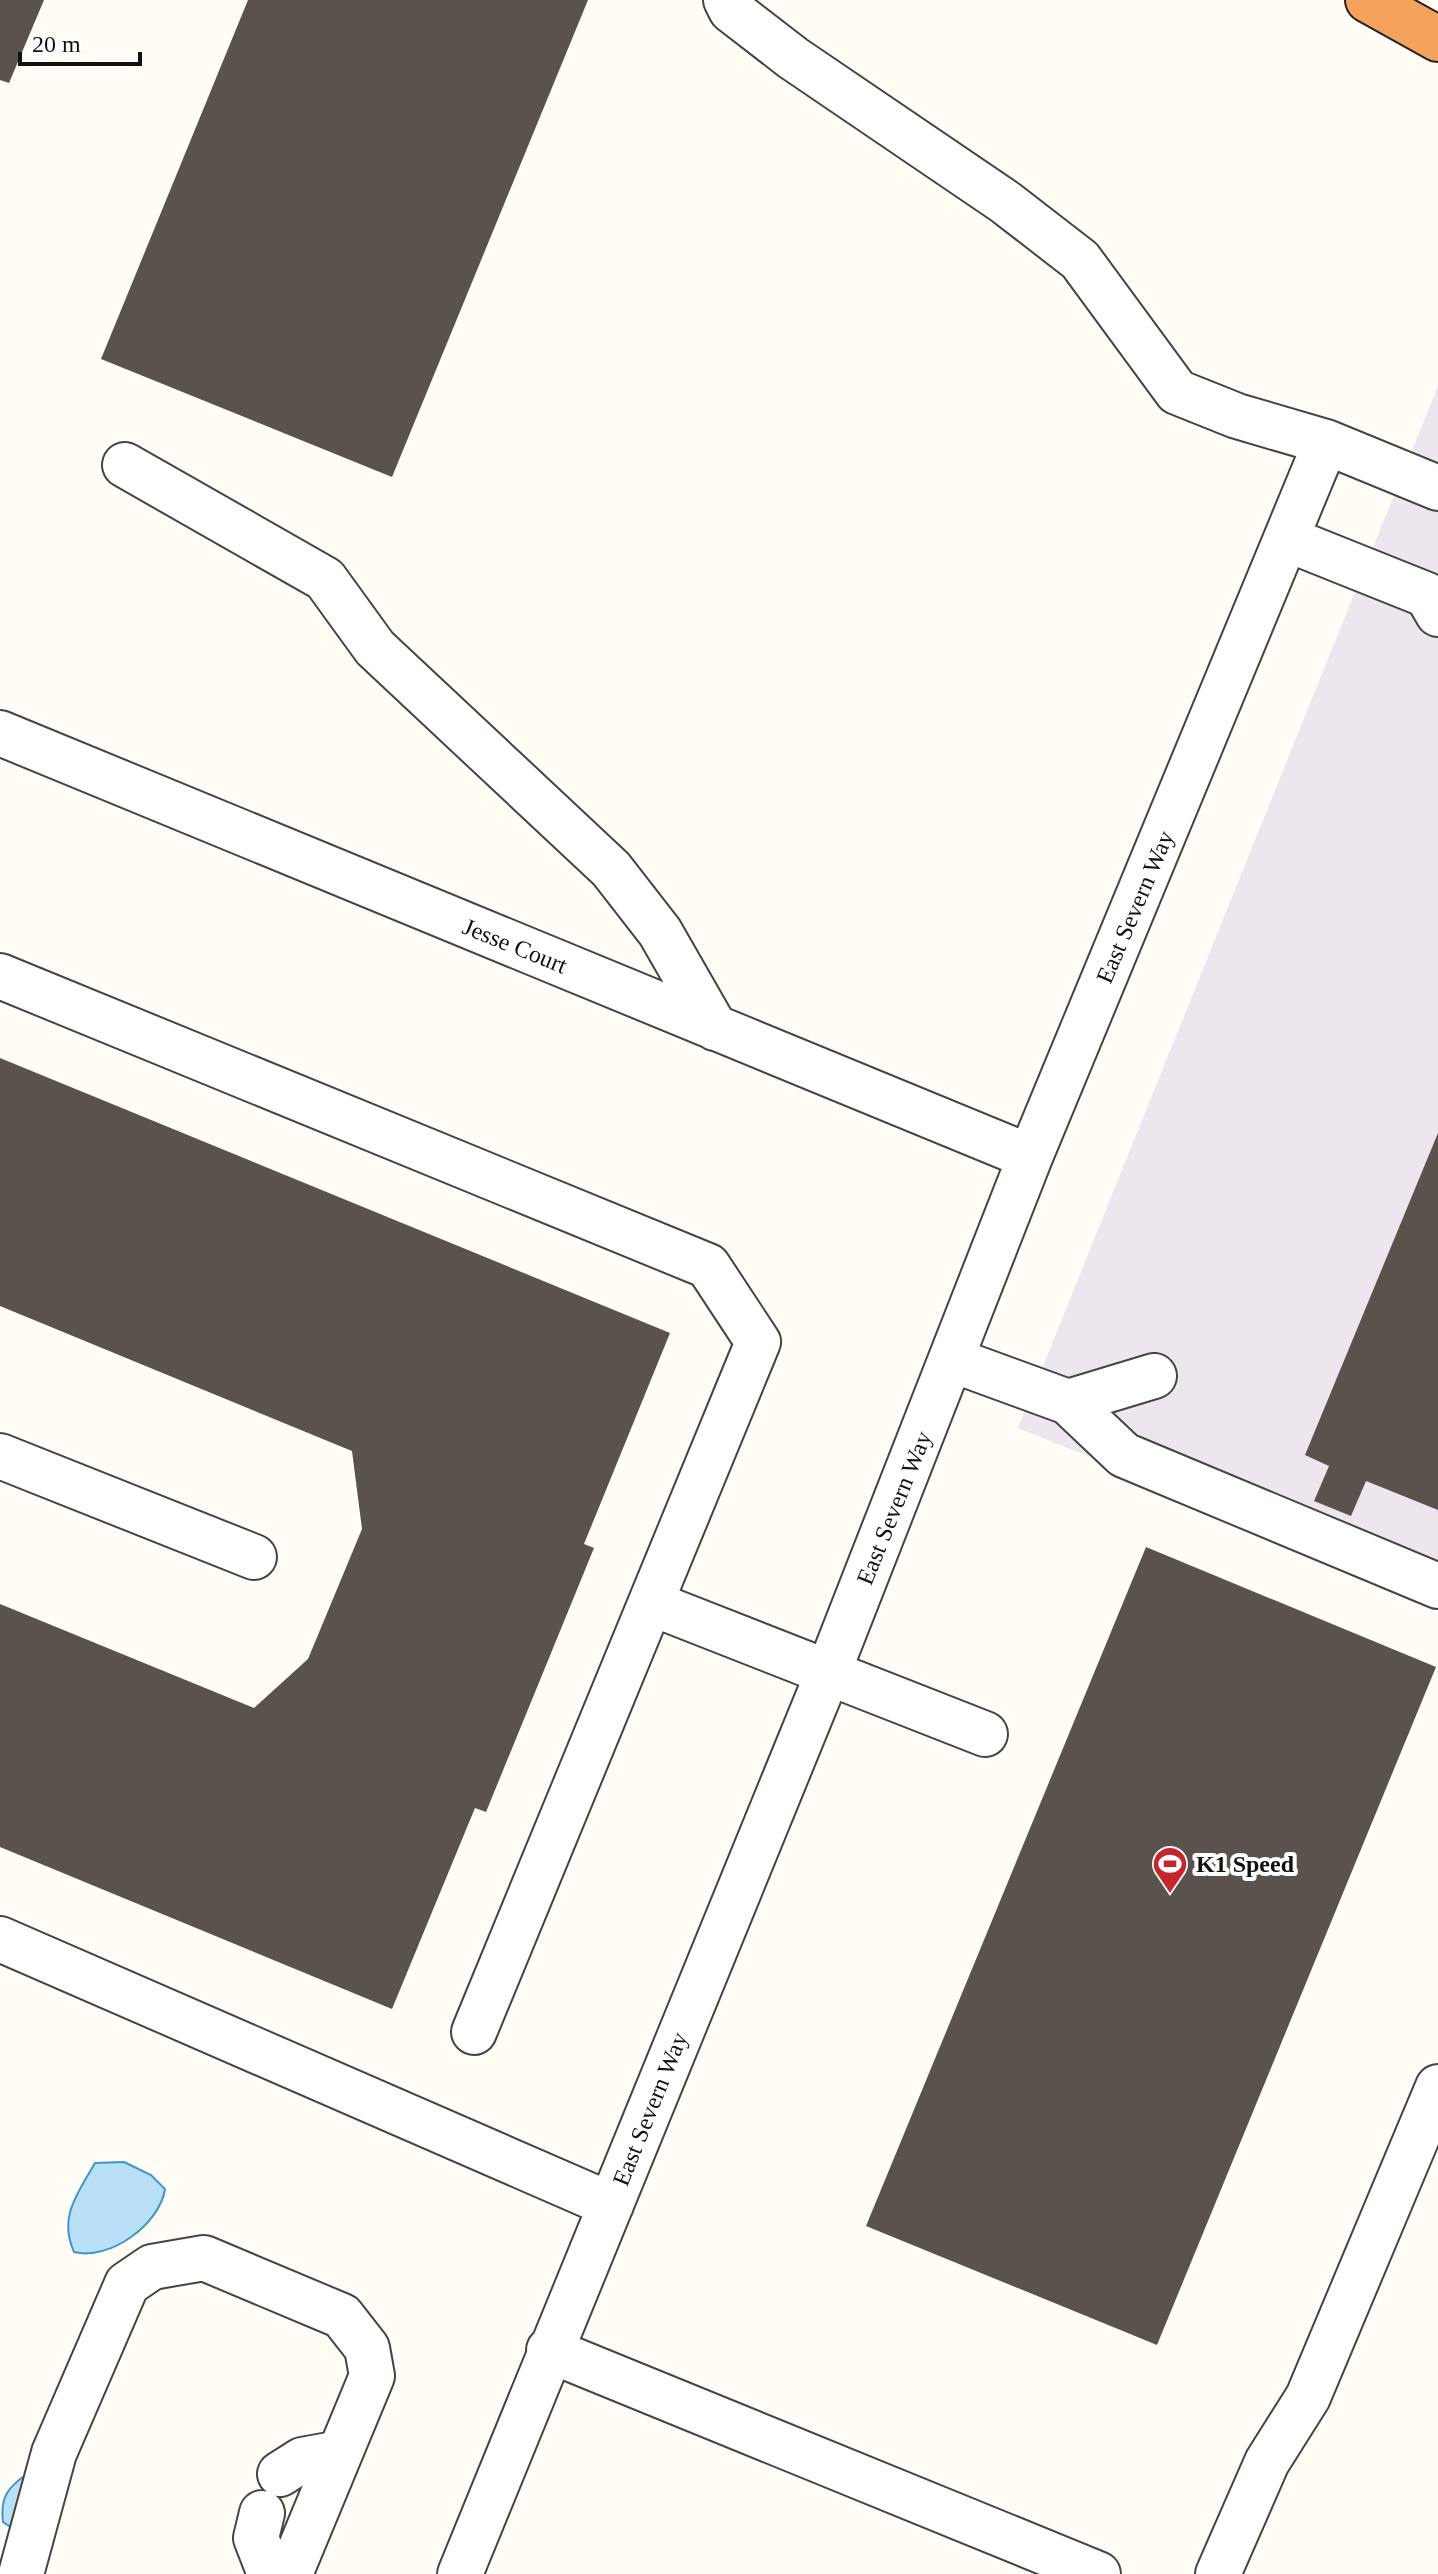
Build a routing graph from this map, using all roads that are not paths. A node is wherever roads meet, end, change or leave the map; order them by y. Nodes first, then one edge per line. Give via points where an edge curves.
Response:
1 (726, 0) edge
2 (1368, 0) edge
3 (1438, 39) edge
4 (1326, 442) junction
5 (125, 465) dead end
6 (1438, 488) edge
7 (1287, 539) junction
8 (1434, 592) edge
9 (0, 733) edge
10 (0, 976) edge
11 (715, 1028) junction
12 (1030, 1157) junction
13 (953, 1360) junction
14 (1154, 1376) dead end
15 (1068, 1402) junction
16 (0, 1456) edge
17 (254, 1557) dead end
18 (1438, 1586) edge
19 (651, 1603) junction
20 (828, 1673) junction
21 (985, 1734) dead end
22 (0, 1939) edge
23 (474, 2032) dead end
24 (1438, 2087) edge
25 (611, 2205) junction
26 (549, 2350) junction
27 (340, 2453) junction
28 (21, 2574) edge
29 (270, 2574) edge
30 (290, 2574) edge
31 (460, 2574) edge
32 (1098, 2574) edge
33 (1218, 2574) edge

1 - 4 street via 731,10 793,58 1005,202 1080,260 1177,392
2 - 3 highway
4 - 6 street
4 - 7 street, East Severn Way
5 - 11 street via 325,579 375,648 611,869 660,932
7 - 8 street
7 - 12 street, East Severn Way
9 - 11 street, Jesse Court
10 - 19 street via 708,1266 758,1342
11 - 12 street, Jesse Court
12 - 13 street, East Severn Way
13 - 15 street
13 - 20 street, East Severn Way
14 - 15 street
15 - 18 street via 1124,1455
16 - 17 street
19 - 20 street
19 - 23 street
20 - 21 street
20 - 25 street, East Severn Way
22 - 25 street
24 - 33 street via 1308,2397 1267,2462
25 - 26 street, East Severn Way
26 - 31 street, East Severn Way
26 - 32 street
27 - 28 street via 372,2376 367,2348 342,2316 204,2258 152,2267 127,2284 60,2439
27 - 29 street via 302,2460 271,2494 256,2538
27 - 30 street

